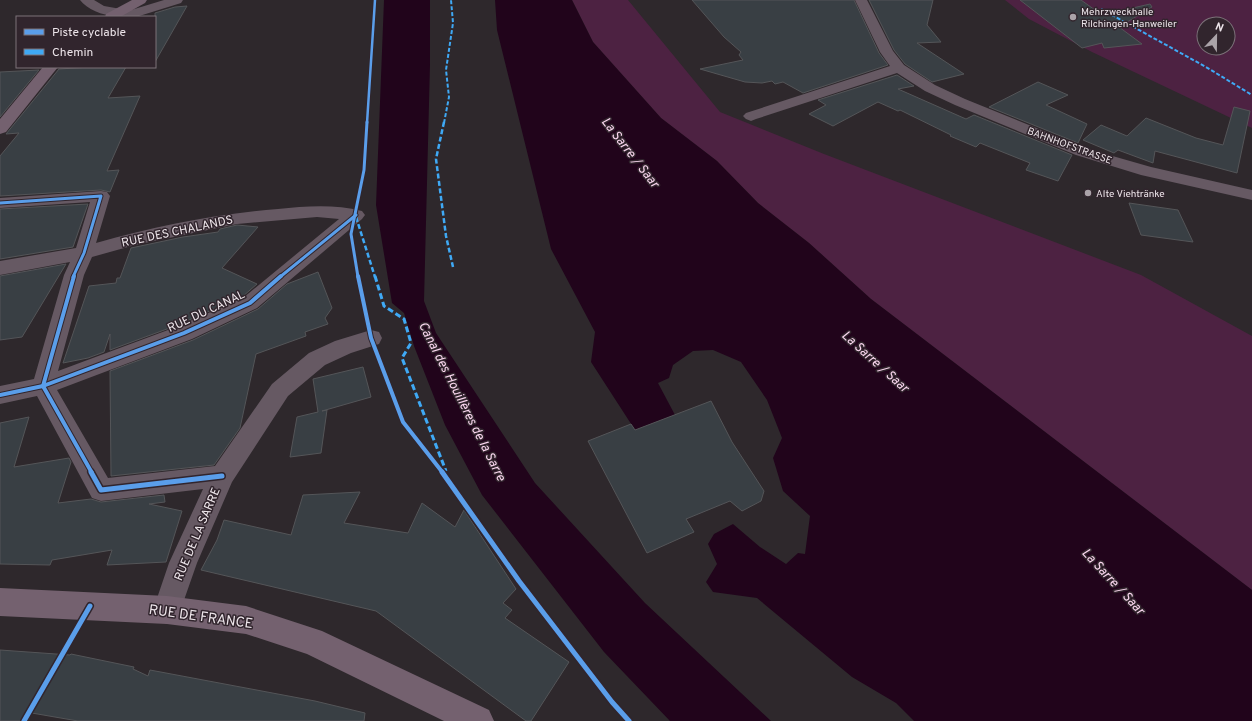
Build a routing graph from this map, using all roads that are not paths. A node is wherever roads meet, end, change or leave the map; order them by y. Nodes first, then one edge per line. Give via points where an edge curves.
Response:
1 (86, 0) edge
2 (141, 0) edge
3 (177, 0) edge
4 (861, 0) edge
5 (117, 15) edge
6 (50, 68) edge
7 (899, 68) junction
8 (751, 116) dead end
9 (0, 129) edge
10 (1252, 195) edge
11 (0, 203) edge
12 (356, 215) joint
13 (84, 253) junction
14 (0, 268) edge
15 (371, 338) dead end
16 (43, 386) junction
17 (0, 395) edge
18 (222, 476) junction
19 (0, 602) edge
20 (167, 610) junction
21 (478, 721) edge

1 - 5 street via 100,9
2 - 5 main road
3 - 5 street
4 - 7 street, BAHNHOFSTRASSE via 887,52
6 - 9 main road
7 - 8 street
7 - 10 street, BAHNHOFSTRASSE via 930,88 960,102 1082,152 1147,171
11 - 13 street via 101,196
12 - 13 street, RUE DES CHALANDS via 317,211 237,218 133,239
12 - 16 street, RUE DU CANAL via 250,302 184,333
13 - 14 street, RUE DES CHALANDS
13 - 16 street via 74,275
15 - 18 street, RUE DE LA SARRE via 317,359 280,390
16 - 17 street, RUE DU CANAL
16 - 18 street via 101,490
18 - 20 street, RUE DE LA SARRE via 183,563
19 - 20 main road, RUE DE FRANCE
20 - 21 main road, RUE DE FRANCE via 246,620 312,641

